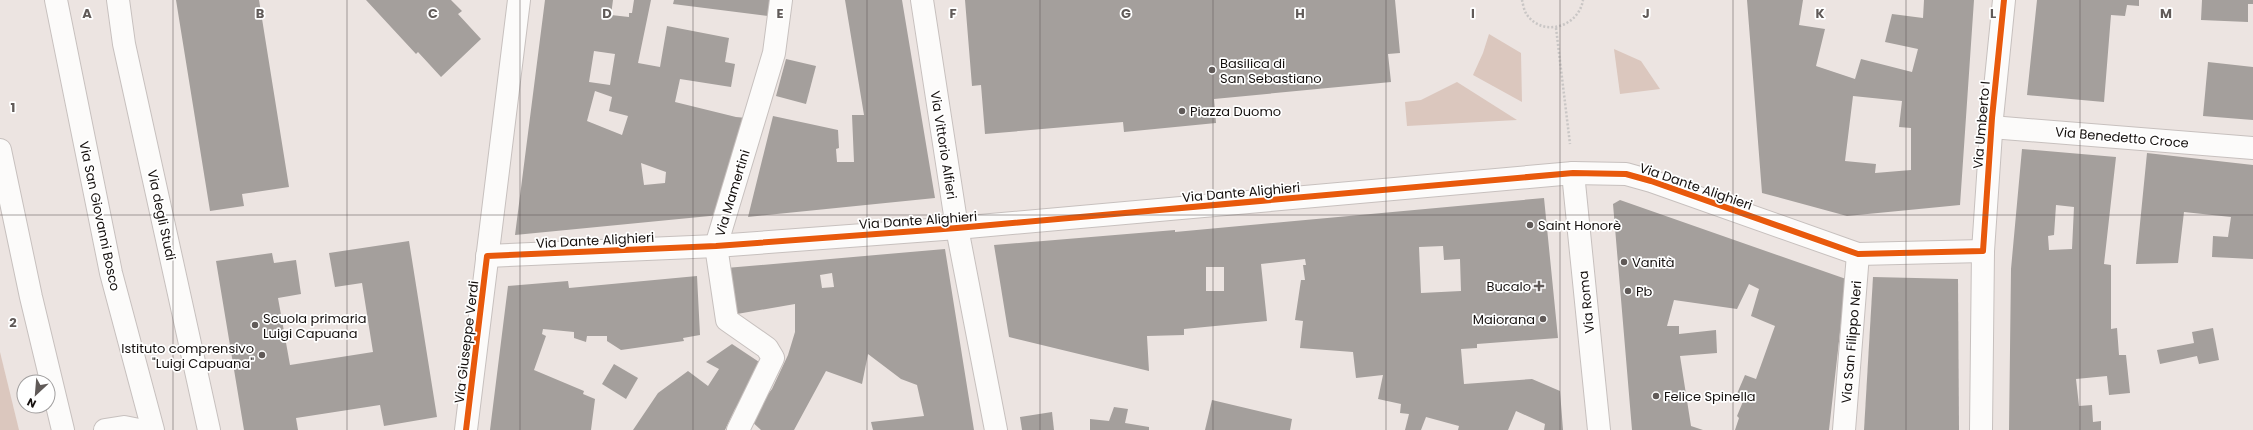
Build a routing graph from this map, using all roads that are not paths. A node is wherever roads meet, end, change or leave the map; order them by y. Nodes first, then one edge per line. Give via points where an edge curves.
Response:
1 (56, 0) edge
2 (118, 0) edge
3 (519, 0) edge
4 (782, 0) edge
5 (922, 0) edge
6 (2004, 0) edge
7 (1991, 127) junction
8 (2253, 148) edge
9 (0, 150) edge
10 (1573, 173) junction
11 (957, 228) junction
12 (716, 246) junction
13 (1983, 251) junction
14 (1858, 254) junction
15 (487, 256) junction
16 (62, 430) edge
17 (105, 430) edge
18 (139, 430) edge
19 (153, 430) edge
20 (209, 430) edge
21 (466, 430) edge
22 (738, 430) edge
23 (996, 430) edge
24 (1599, 430) edge
25 (1844, 430) edge
26 (1981, 430) edge

1 - 19 street, Via San Giovanni Bosco via 111,273
2 - 20 street, Via degli Studi via 124,44
3 - 15 street, Via Giuseppe Verdi
4 - 12 street, Via Mamertini via 774,53
5 - 11 street, Via Vittorio Alfieri
6 - 7 street, Via Umberto I
7 - 8 street, Via Benedetto Croce
7 - 13 street, Via Umberto I
9 - 16 street via 32,304
10 - 11 street, Via Dante Alighieri
10 - 14 street, Via Dante Alighieri via 1626,174 1651,181
10 - 24 street, Via Roma
11 - 12 street, Via Dante Alighieri
11 - 23 street, Via Vittorio Alfieri
12 - 15 street, Via Dante Alighieri
12 - 22 street, Via Mamertini via 727,320 767,348 773,358
13 - 14 street, Via Dante Alighieri
13 - 26 street, Via Umberto I
14 - 25 street, Via San Filippo Neri
15 - 21 street, Via Giuseppe Verdi
17 - 18 street via 124,427

